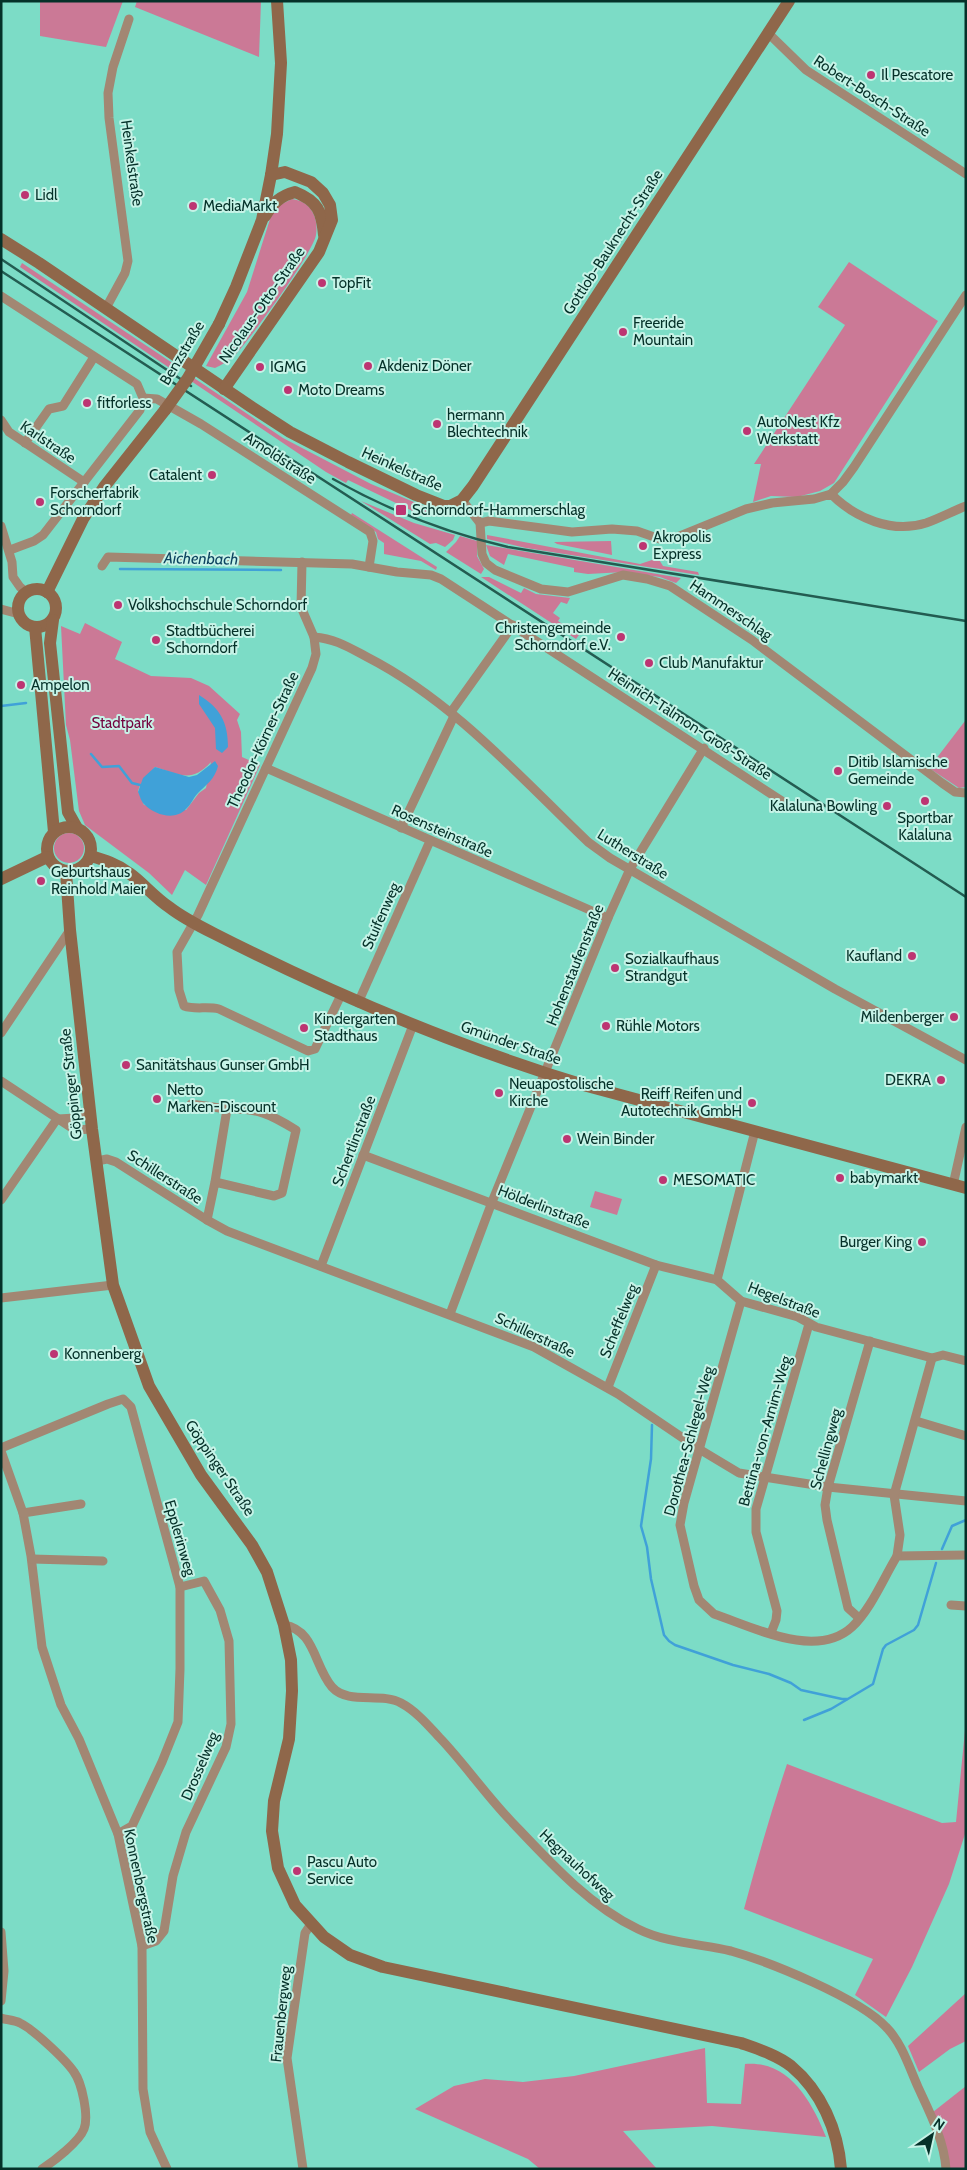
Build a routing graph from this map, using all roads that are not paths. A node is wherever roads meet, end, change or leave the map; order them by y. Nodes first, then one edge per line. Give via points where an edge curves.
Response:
1 (277, 1) edge
2 (789, 1) edge
3 (129, 19) dead end
4 (769, 34) junction
5 (279, 36) junction
6 (966, 174) edge
7 (272, 175) junction
8 (295, 192) junction
9 (262, 220) junction
10 (1, 239) edge
11 (324, 239) junction
12 (250, 249) junction
13 (966, 295) edge
14 (1, 296) edge
15 (106, 308) junction
16 (94, 357) junction
17 (224, 389) junction
18 (143, 398) junction
19 (1, 420) edge
20 (25, 443) junction
21 (84, 482) junction
22 (831, 494) junction
23 (462, 500) junction
24 (966, 506) edge
25 (480, 523) junction
26 (1, 526) edge
27 (10, 550) junction
28 (302, 562) junction
29 (102, 566) dead end
30 (368, 567) junction
31 (26, 592) junction
32 (47, 592) junction
33 (1, 609) edge
34 (19, 614) junction
35 (52, 620) junction
36 (512, 625) junction
37 (35, 628) junction
38 (314, 637) junction
39 (453, 714) junction
40 (704, 748) junction
41 (266, 768) junction
42 (966, 793) edge
43 (785, 803) dead end
44 (77, 828) junction
45 (400, 828) junction
46 (54, 832) junction
47 (430, 841) junction
48 (90, 856) junction
49 (47, 857) junction
50 (630, 869) junction
51 (66, 872) junction
52 (1, 879) edge
53 (608, 918) junction
54 (193, 923) junction
55 (70, 930) junction
56 (341, 995) junction
57 (358, 1003) junction
58 (413, 1025) junction
59 (1, 1033) edge
60 (966, 1060) edge
61 (545, 1073) junction
62 (1, 1081) edge
63 (191, 1104) dead end
64 (226, 1110) junction
65 (90, 1112) junction
66 (57, 1119) junction
67 (966, 1126) edge
68 (92, 1129) junction
69 (755, 1131) junction
70 (363, 1155) junction
71 (97, 1161) junction
72 (216, 1182) junction
73 (953, 1185) junction
74 (966, 1188) edge
75 (1, 1200) edge
76 (492, 1202) junction
77 (206, 1220) junction
78 (656, 1265) junction
79 (321, 1266) junction
80 (717, 1280) junction
81 (113, 1285) junction
82 (1, 1298) edge
83 (741, 1301) junction
84 (450, 1314) junction
85 (809, 1324) junction
86 (870, 1341) junction
87 (932, 1358) junction
88 (966, 1361) edge
89 (608, 1387) junction
90 (916, 1421) junction
91 (966, 1436) edge
92 (699, 1449) junction
93 (1, 1450) edge
94 (765, 1478) junction
95 (828, 1487) junction
96 (894, 1495) junction
97 (966, 1501) edge
98 (81, 1504) dead end
99 (22, 1513) junction
100 (966, 1555) edge
101 (897, 1556) junction
102 (32, 1559) junction
103 (103, 1561) dead end
104 (180, 1587) junction
105 (951, 1606) dead end
106 (966, 1606) edge
107 (859, 1618) junction
108 (284, 1625) junction
109 (771, 1633) junction
110 (118, 1834) junction
111 (312, 1924) junction
112 (1, 1932) edge
113 (142, 1946) junction
114 (1, 2001) edge
115 (1, 2018) edge
116 (42, 2169) edge
117 (167, 2169) edge
118 (303, 2169) edge
119 (841, 2169) edge
120 (946, 2169) edge

1 - 5 main road, Benzstraße
2 - 4 main road, Gottlob-Bauknecht-Straße
3 - 15 street, Heinkelstraße via 108,92 128,261 126,272
4 - 6 street, Robert-Bosch-Straße via 806,70
4 - 23 main road, Gottlob-Bauknecht-Straße
5 - 7 main road, Benzstraße via 278,126
5 - 12 main road, Benzstraße via 271,136
7 - 8 main road, Nicolaus-Otto-Straße via 280,185
7 - 9 main road, Benzstraße
7 - 11 main road, Nicolaus-Otto-Straße via 285,172 298,176 311,182 322,193 330,205 332,220
8 - 9 main road via 283,195
8 - 11 main road, Nicolaus-Otto-Straße via 314,202 323,219
9 - 12 main road, Benzstraße
10 - 15 main road, Heinkelstraße
11 - 17 main road, Nicolaus-Otto-Straße via 319,252
12 - 32 main road, Benzstraße, bridge via 219,324 188,378 83,518
13 - 22 street via 854,467
14 - 16 street
15 - 17 main road, Heinkelstraße
16 - 18 street via 137,384
16 - 20 street via 63,406 50,409
17 - 23 main road, Heinkelstraße via 290,432 416,496 444,506
18 - 21 street via 140,410
18 - 30 street, Arnoldstraße via 157,398 370,532 373,541
19 - 20 street, Karlstraße via 9,432
20 - 21 street, Karlstraße
21 - 27 street via 43,535
22 - 24 street via 856,515 897,526 925,523
22 - 25 street via 746,509 675,538 660,539 637,531 612,529 572,532 489,521
23 - 25 street
25 - 42 street, Hammerschlag via 482,554 486,563 540,589 568,592 623,575 670,586 752,640 942,783 955,792
26 - 27 street
27 - 31 street via 13,577
28 - 29 street, Heinrich-Talmon-Groß-Straße via 108,557
28 - 30 street, Heinrich-Talmon-Groß-Straße
28 - 38 street, Theodor-Körner-Straße via 301,607
30 - 36 street, Heinrich-Talmon-Groß-Straße via 441,579
31 - 32 main road
31 - 34 main road via 19,602
32 - 35 main road via 56,605
33 - 34 street
34 - 37 main road
35 - 37 main road via 48,625
35 - 44 main road via 50,643 67,802
36 - 39 street
36 - 40 street, Heinrich-Talmon-Groß-Straße
37 - 46 main road
38 - 39 street, Lutherstraße via 332,639 381,664 418,686
38 - 41 street, Theodor-Körner-Straße via 316,654 312,668
39 - 45 street
39 - 50 street, Lutherstraße via 588,842
40 - 43 street, Heinrich-Talmon-Groß-Straße
40 - 50 street, Hohenstaufenstraße
41 - 45 street, Rosensteinstraße
41 - 54 street, Theodor-Körner-Straße
44 - 46 main road via 65,827
44 - 48 main road via 88,837
45 - 47 street, Rosensteinstraße
46 - 49 main road via 47,843
47 - 53 street, Rosensteinstraße
47 - 57 street, Stuifenweg
48 - 51 main road via 83,867
48 - 54 main road, Gmünder Straße via 128,872 167,906
49 - 51 main road via 57,869
49 - 52 main road
50 - 53 street, Hohenstaufenstraße
50 - 60 street, Lutherstraße via 835,989
51 - 55 main road, Göppinger Straße
53 - 61 street, Hohenstaufenstraße
54 - 56 main road, Gmünder Straße
54 - 56 street, Theodor-Körner-Straße via 176,952 179,990 184,1006 219,1009 308,1051 315,1050
55 - 59 street
55 - 65 main road, Göppinger Straße
56 - 57 main road, Gmünder Straße
57 - 58 main road, Gmünder Straße
58 - 61 main road, Gmünder Straße
58 - 70 street, Schertlinstraße
61 - 69 main road, Gmünder Straße
61 - 76 street, Hohenstaufenstraße
62 - 66 street
63 - 64 street
64 - 72 street
64 - 72 street via 248,1108 272,1116 296,1130 282,1193 274,1196
65 - 66 street via 76,1118
65 - 68 main road, Göppinger Straße
66 - 68 street via 75,1130
66 - 75 street
67 - 73 street
68 - 71 main road, Göppinger Straße
69 - 73 main road, Gmünder Straße
69 - 80 street
70 - 76 street, Hölderlinstraße
70 - 79 street, Schertlinstraße
71 - 77 street, Schillerstraße via 107,1159 116,1162
71 - 81 main road, Göppinger Straße
72 - 77 street
73 - 74 main road, Gmünder Straße
76 - 78 street, Hölderlinstraße
76 - 84 street, Hohenstaufenstraße
77 - 79 street, Schillerstraße via 276,1251
78 - 80 street, Hölderlinstraße
78 - 89 street, Scheffelweg
79 - 84 street, Schillerstraße
80 - 83 street, Hegelstraße
81 - 82 street
81 - 108 main road, Göppinger Straße via 153,1394 201,1475 252,1545 266,1572
83 - 85 street, Hegelstraße via 798,1317
83 - 92 street, Dorothea-Schlegel-Weg
84 - 89 street, Schillerstraße via 534,1347
85 - 86 street, Hegelstraße
85 - 94 street, Bettina-von-Arnim-Weg
86 - 87 street, Hegelstraße
86 - 95 street, Schellingweg
87 - 88 street, Hegelstraße via 943,1355
87 - 90 street
89 - 92 street, Schillerstraße
90 - 91 street
90 - 96 street
92 - 94 street, Schillerstraße via 739,1473
92 - 109 street, Dorothea-Schlegel-Weg via 680,1526 699,1600 714,1614
93 - 99 street, Konnenbergstraße
93 - 104 street, Epplerinweg via 63,1421 123,1399 131,1407
94 - 95 street, Schillerstraße
94 - 109 street, Bettina-von-Arnim-Weg via 755,1520 777,1611
95 - 96 street, Schillerstraße
95 - 107 street, Schellingweg via 825,1506 829,1529 848,1608
96 - 97 street, Schillerstraße
96 - 101 street via 900,1535
98 - 99 street
99 - 102 street, Konnenbergstraße
100 - 101 street
101 - 107 street, Dorothea-Schlegel-Weg
102 - 103 street
102 - 110 street, Konnenbergstraße via 42,1647 61,1705 79,1739
104 - 110 street, Epplerinweg via 178,1722 132,1826
104 - 113 street, Drosselweg via 204,1581 220,1610 229,1641 231,1724 226,1747 186,1832 173,1876 164,1931 156,1941
105 - 106 street
107 - 109 street, Dorothea-Schlegel-Weg via 843,1633 820,1642 796,1641
108 - 111 main road, Göppinger Straße via 291,1660 291,1717 274,1801 272,1831 278,1868 295,1904
108 - 120 street, Hegnauhofweg via 294,1626 308,1640 337,1691 354,1696 384,1697 408,1707 448,1746 540,1852 616,1918 641,1931 731,1951 773,1965 836,1994 876,2017 888,2028 902,2050 940,2137
110 - 113 street, Konnenbergstraße
111 - 118 street, Frauenbergweg via 305,1933 288,2058
111 - 119 main road, Göppinger Straße via 350,1955 383,1966 741,2043 765,2052 790,2065 814,2090 835,2135
112 - 114 street via 4,1971
113 - 117 street, Konnenbergstraße via 143,2089 150,2132
115 - 116 street via 27,2026 53,2050 75,2073 85,2104 84,2129 62,2155

